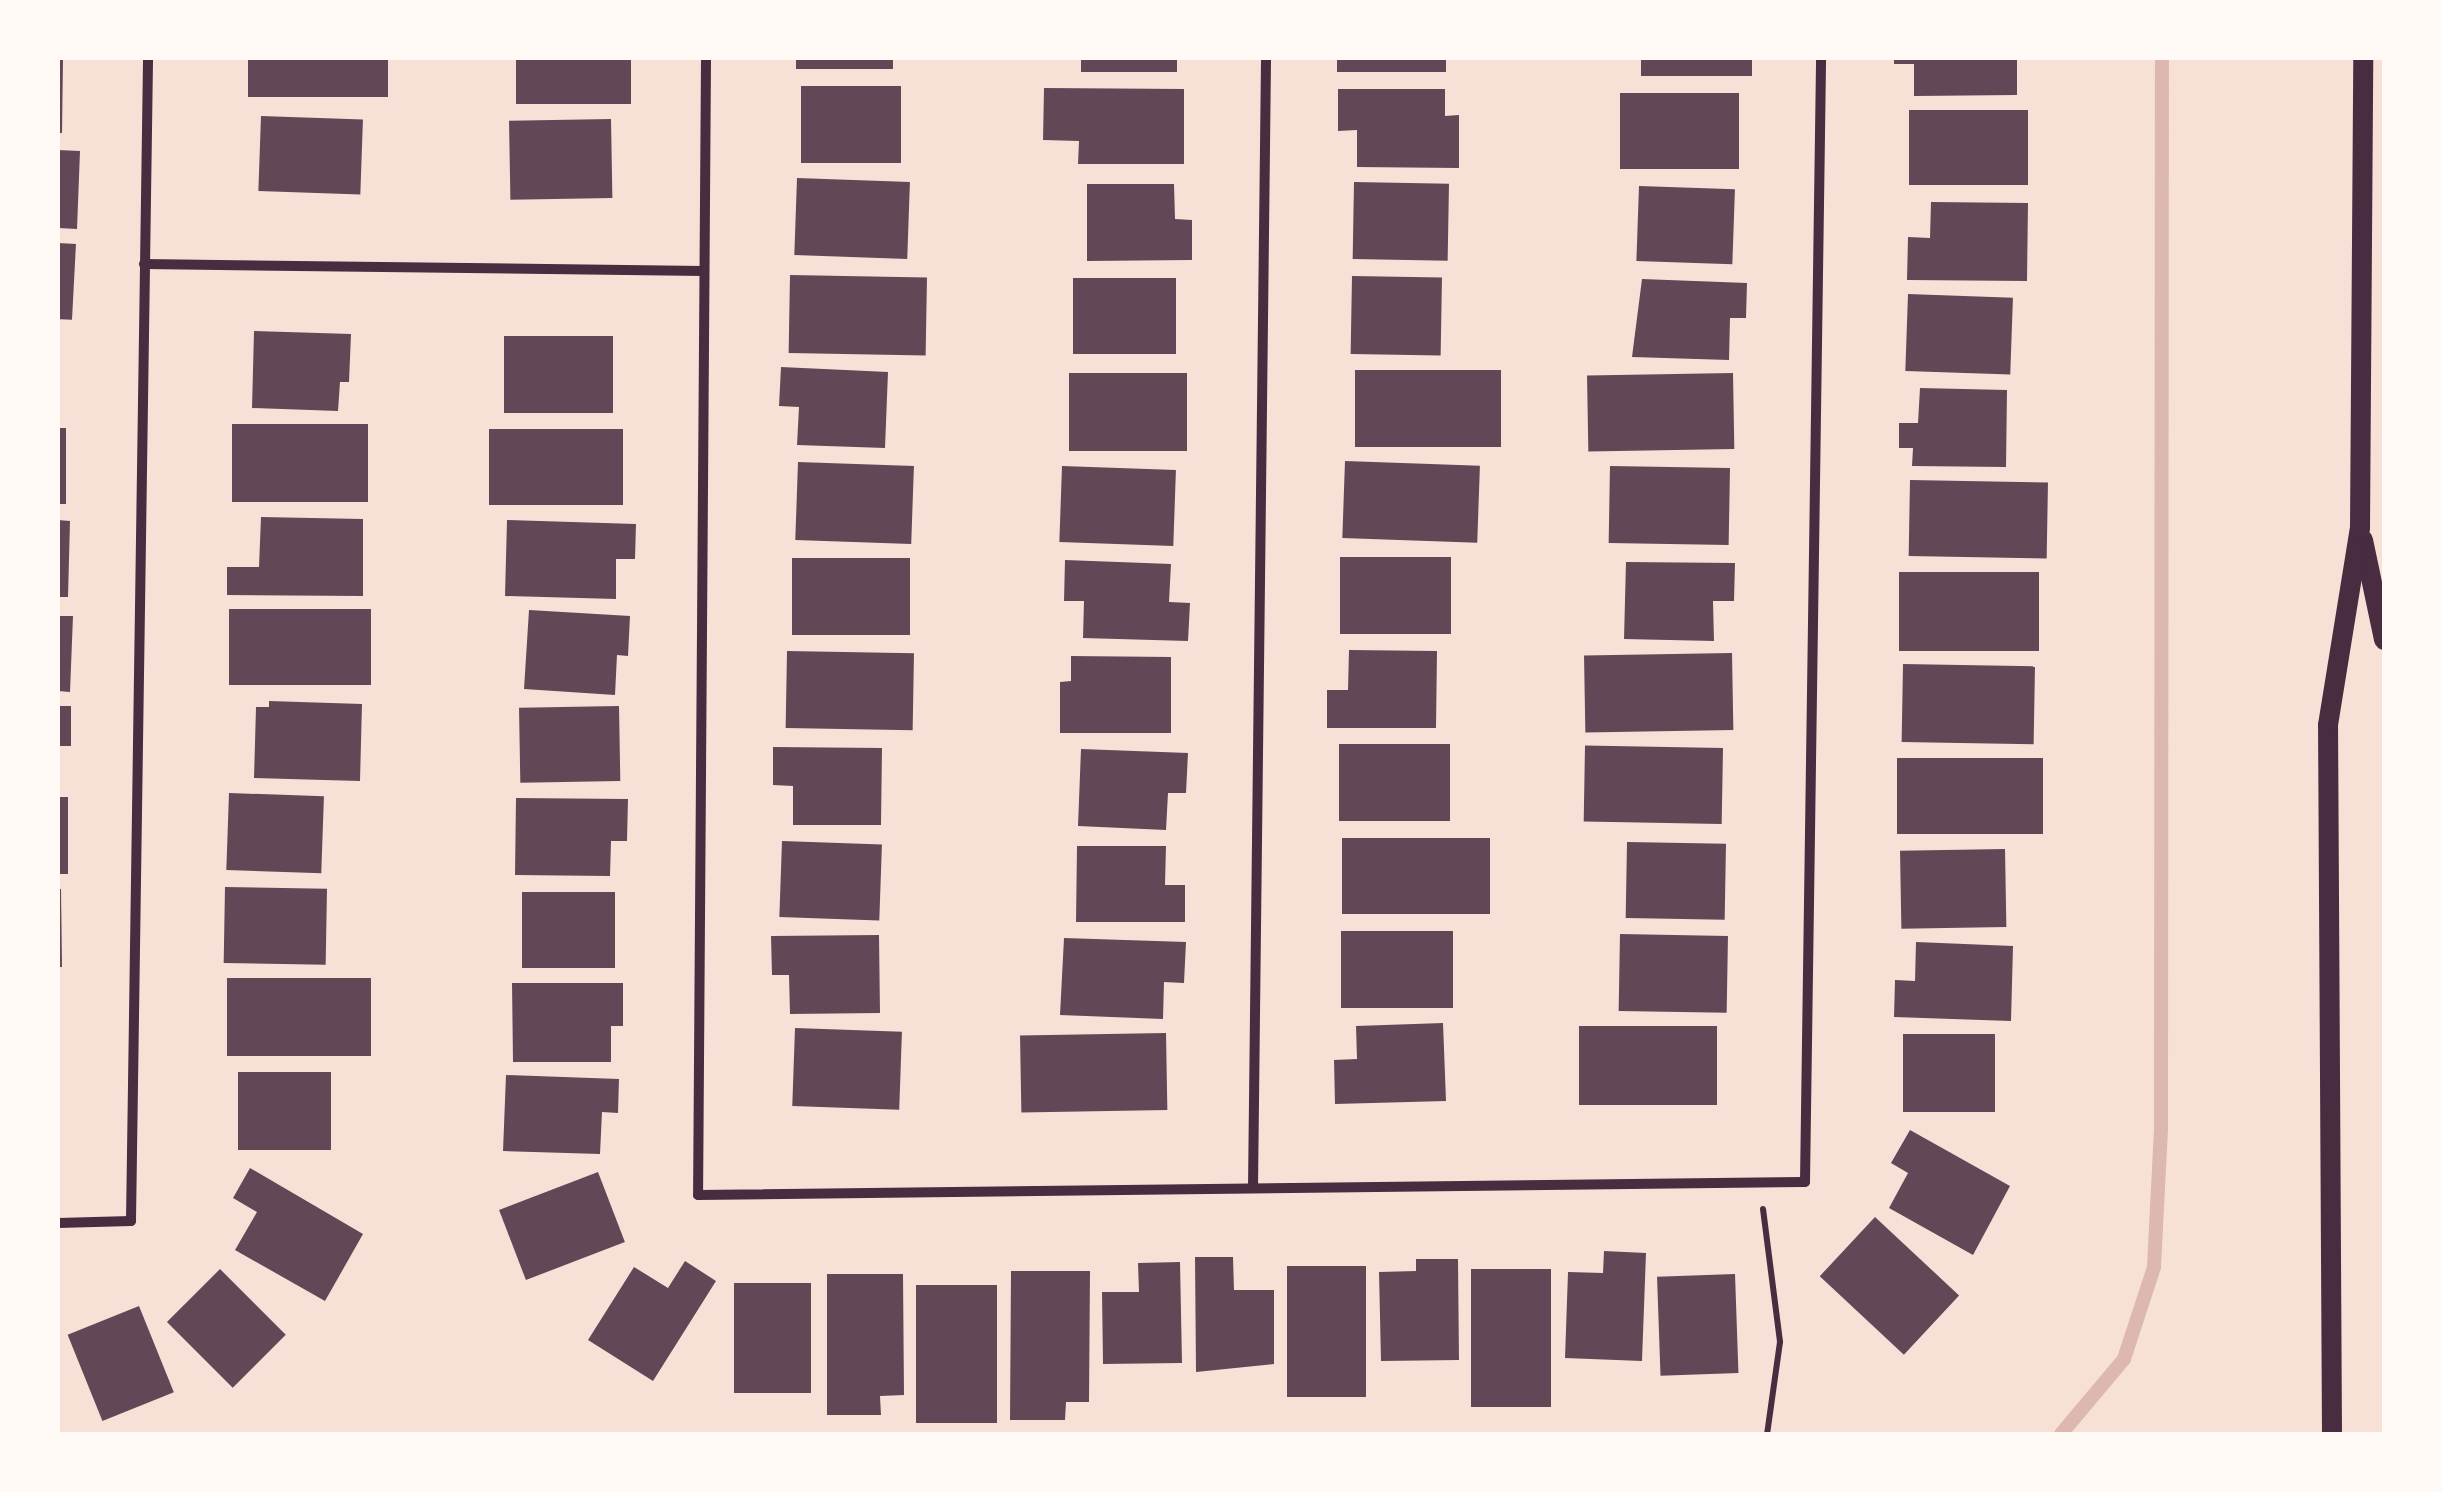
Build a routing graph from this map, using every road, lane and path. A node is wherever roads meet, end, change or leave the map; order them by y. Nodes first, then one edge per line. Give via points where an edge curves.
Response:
1 (148, 58) edge
2 (706, 58) edge
3 (1266, 58) edge
4 (1821, 58) edge
5 (2363, 58) edge
6 (144, 264) junction
7 (704, 271) junction
8 (2360, 528) junction
9 (2384, 640) edge
10 (1763, 1182) junction
11 (1254, 1188) junction
12 (58, 1223) edge
13 (1767, 1434) edge
14 (2332, 1434) edge

1 - 6 street
2 - 7 street
3 - 11 street
4 - 10 street via 1805,1182
5 - 8 main road
6 - 7 street
6 - 12 street via 131,1221
7 - 11 street via 698,1195
8 - 9 main road
8 - 14 main road via 2328,724
10 - 11 street
10 - 13 path via 1780,1342

